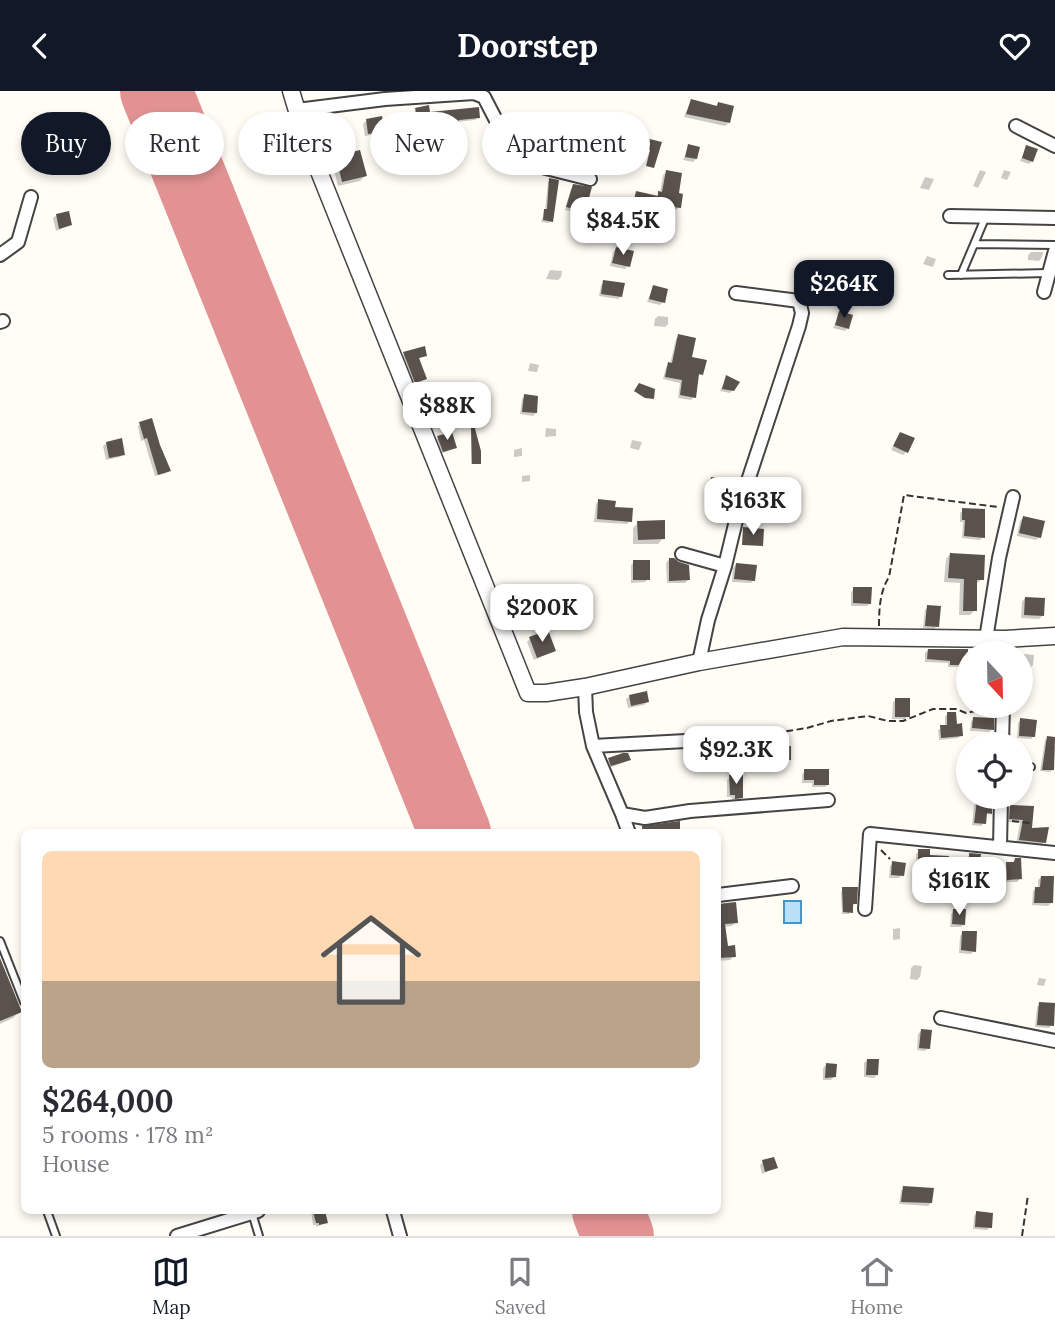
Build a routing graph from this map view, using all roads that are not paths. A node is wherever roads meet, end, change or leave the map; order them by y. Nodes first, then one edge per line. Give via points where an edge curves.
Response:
1 (291, 91) edge
2 (297, 110) junction
3 (1016, 126) dead end
4 (1055, 146) edge
5 (590, 179) dead end
6 (32, 197) dead end
7 (950, 216) dead end
8 (985, 216) junction
9 (1055, 218) edge
10 (975, 244) junction
11 (1055, 245) edge
12 (1055, 251) edge
13 (0, 255) edge
14 (1048, 273) junction
15 (948, 275) dead end
16 (961, 275) junction
17 (1044, 292) dead end
18 (736, 293) dead end
19 (1012, 503) road end
20 (682, 554) dead end
21 (725, 566) junction
22 (1055, 636) edge
23 (986, 639) junction
24 (991, 641) edge
25 (1030, 641) edge
26 (699, 662) junction
27 (585, 687) junction
28 (742, 737) road end
29 (593, 746) junction
30 (828, 800) dead end
31 (1000, 809) edge
32 (622, 814) junction
33 (628, 829) edge
34 (1000, 847) junction
35 (1055, 853) edge
36 (792, 886) dead end
37 (721, 895) edge
38 (865, 909) dead end
39 (0, 940) edge
40 (21, 994) edge
41 (941, 1018) dead end
42 (1055, 1041) edge
43 (48, 1214) edge
44 (248, 1214) edge
45 (255, 1214) edge
46 (394, 1214) edge
47 (56, 1236) edge
48 (177, 1236) edge
49 (259, 1236) edge
50 (400, 1236) edge

1 - 2 street
2 - 5 street via 474,93 484,97 522,162
2 - 27 street via 528,692
3 - 4 street
6 - 13 street via 18,242
7 - 8 street
8 - 9 street
8 - 10 lane
10 - 11 lane
10 - 16 lane
12 - 14 street
14 - 16 lane
14 - 17 street
15 - 16 lane
18 - 21 street via 799,301 802,313
19 - 23 street
20 - 21 street
21 - 26 street
22 - 25 street
23 - 24 street
23 - 26 street via 842,637
26 - 27 street
27 - 29 street
28 - 29 street
29 - 32 street
30 - 32 street via 645,818
31 - 34 street
32 - 33 street
34 - 35 street
34 - 38 street via 870,834
36 - 37 street
39 - 40 lane
41 - 42 street
43 - 47 lane
44 - 48 street
45 - 49 lane
46 - 50 street

